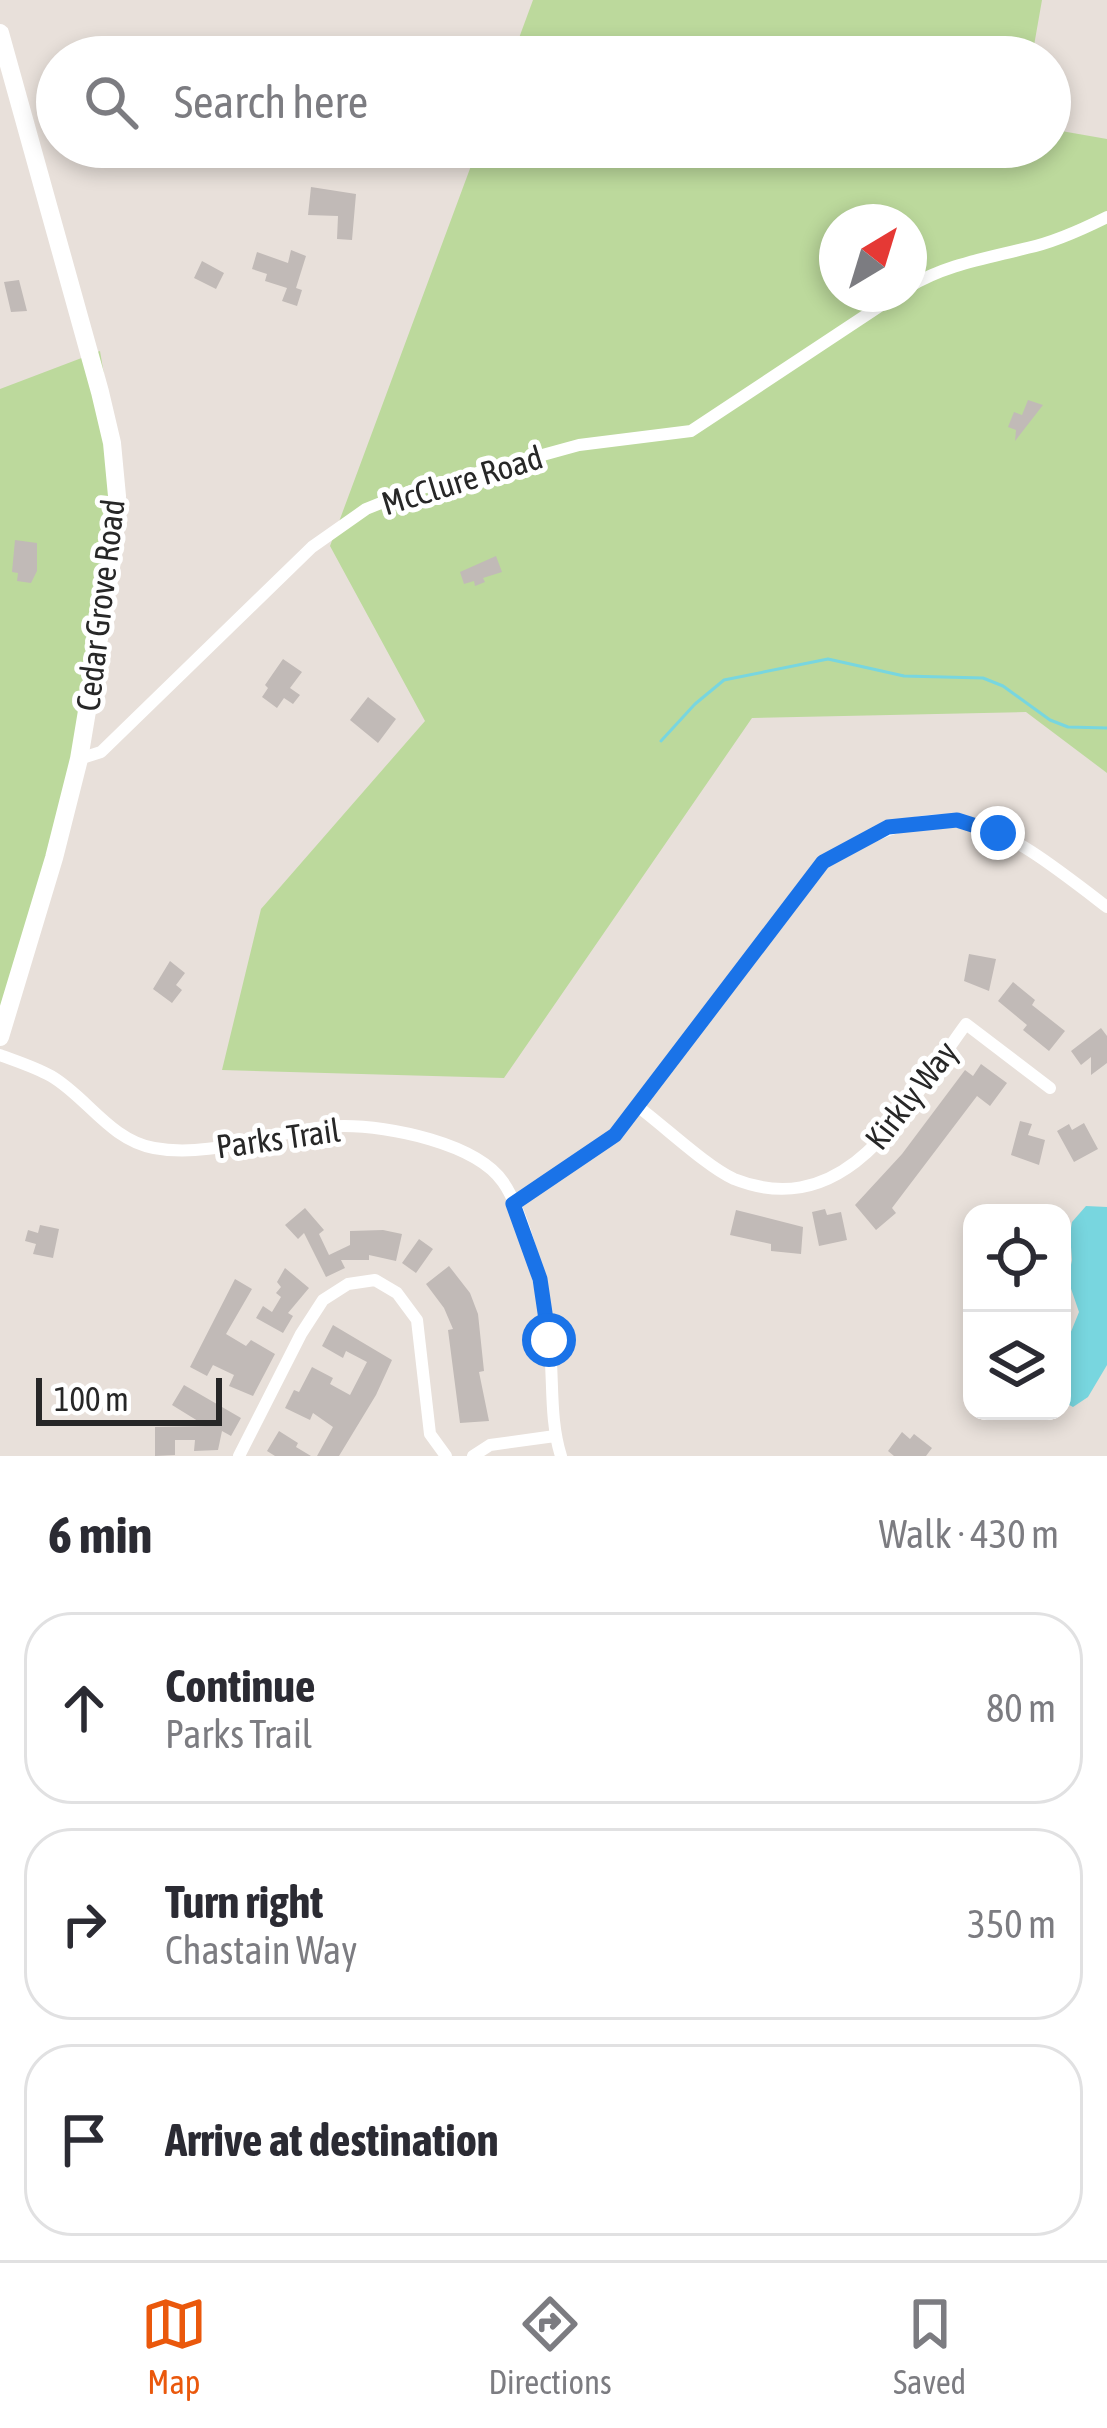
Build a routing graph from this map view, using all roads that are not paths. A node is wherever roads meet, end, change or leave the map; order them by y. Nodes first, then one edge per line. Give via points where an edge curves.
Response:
1 (0, 33) edge
2 (5, 65) edge
3 (1107, 217) edge
4 (927, 280) edge
5 (871, 312) edge
6 (79, 759) junction
7 (1107, 908) edge
8 (0, 1037) edge
9 (0, 1055) edge
10 (1050, 1088) dead end
11 (637, 1106) junction
12 (513, 1204) junction
13 (555, 1436) junction
14 (239, 1456) edge
15 (446, 1456) edge
16 (473, 1456) edge
17 (561, 1456) edge

1 - 2 main road, Cedar Grove Road
2 - 6 main road, Cedar Grove Road via 113,461 114,549
3 - 4 street
5 - 6 street, McClure Road via 691,431 579,445 366,509 312,547 101,752
6 - 8 main road, Cedar Grove Road
7 - 11 street via 998,833 957,820 888,827 823,862
9 - 12 street, Parks Trail via 50,1075 119,1134 154,1148 341,1126 383,1129 465,1153 491,1168
10 - 11 street, Kirkly Way via 966,1024 855,1165 818,1186 774,1190 731,1178
11 - 12 street via 615,1135
12 - 13 street, Parks Trail via 540,1279
13 - 16 street via 490,1445
13 - 17 street, Parks Trail
14 - 15 street via 323,1300 374,1280 397,1293 417,1320 430,1433

